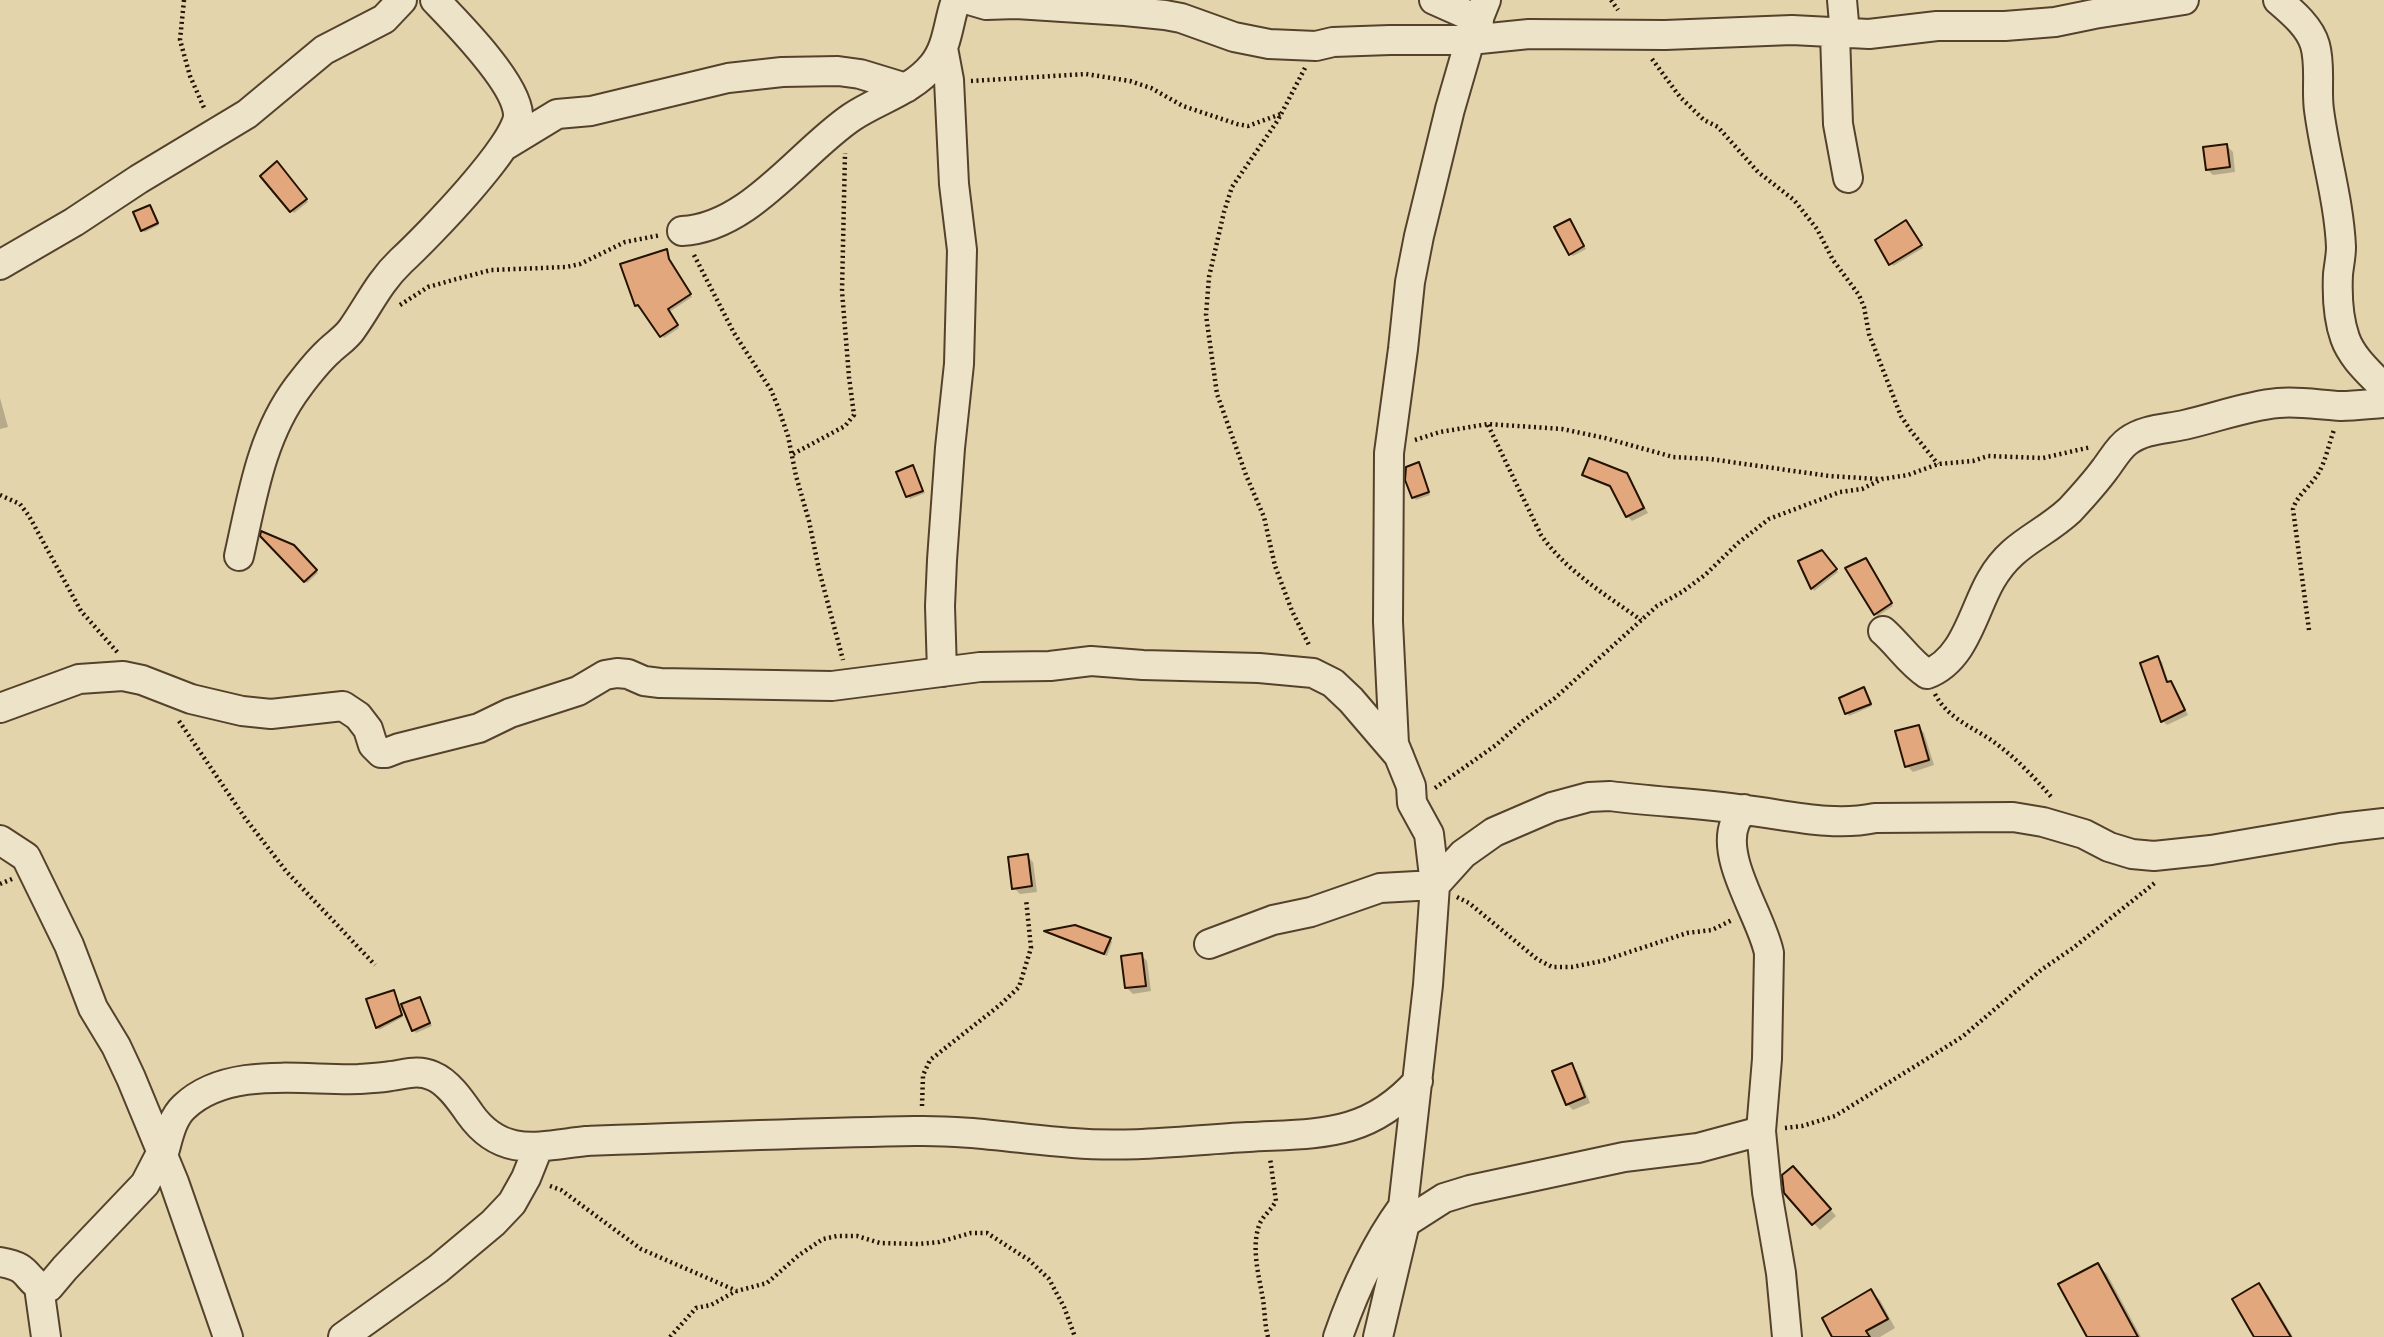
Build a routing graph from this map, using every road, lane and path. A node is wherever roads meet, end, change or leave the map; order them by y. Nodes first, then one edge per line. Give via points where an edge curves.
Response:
1 (184, 0) edge
2 (402, 0) edge
3 (435, 0) edge
4 (956, 0) edge
5 (969, 0) edge
6 (1434, 0) edge
7 (1842, 0) edge
8 (2184, 0) edge
9 (2278, 0) edge
10 (1478, 20) edge
11 (1638, 34) junction
12 (1840, 34) junction
13 (1316, 46) junction
14 (943, 48) junction
15 (949, 80) junction
16 (906, 88) junction
17 (1281, 114) junction
18 (843, 124) junction
19 (218, 132) junction
20 (506, 145) junction
21 (1848, 178) dead end
22 (682, 232) junction
23 (0, 265) edge
24 (395, 308) dead end
25 (2384, 388) edge
26 (2384, 402) edge
27 (2341, 406) junction
28 (1488, 424) junction
29 (2126, 442) junction
30 (1389, 453) junction
31 (793, 454) junction
32 (1938, 464) junction
33 (1882, 479) junction
34 (0, 495) edge
35 (239, 556) dead end
36 (1641, 620) junction
37 (2309, 630) dead end
38 (1883, 631) dead end
39 (942, 672) junction
40 (1927, 674) junction
41 (142, 680) junction
42 (1325, 680) junction
43 (849, 684) junction
44 (0, 708) edge
45 (176, 717) dead end
46 (1399, 756) junction
47 (1412, 803) junction
48 (2057, 804) dead end
49 (1744, 809) junction
50 (2384, 823) edge
51 (0, 840) edge
52 (2186, 852) junction
53 (1435, 885) junction
54 (1026, 899) dead end
55 (1752, 910) junction
56 (1209, 944) dead end
57 (375, 965) dead end
58 (1418, 1081) junction
59 (925, 1131) junction
60 (1761, 1134) junction
61 (1268, 1136) junction
62 (538, 1147) junction
63 (162, 1154) junction
64 (526, 1178) junction
65 (1404, 1215) junction
66 (0, 1262) edge
67 (39, 1287) junction
68 (737, 1291) junction
69 (46, 1337) edge
70 (228, 1337) edge
71 (343, 1337) edge
72 (670, 1337) edge
73 (1075, 1337) edge
74 (1268, 1337) edge
75 (1338, 1337) edge
76 (1378, 1337) edge
77 (1787, 1337) edge

1 - 19 path via 180,40 195,89
2 - 19 street via 384,19 324,50 247,114
3 - 20 street via 474,40 516,104 519,117
4 - 14 street
5 - 13 street via 986,5 1125,10 1181,18 1269,44
6 - 10 street
7 - 12 street
8 - 12 street via 2055,22
9 - 25 street via 2292,11 2315,44 2318,106 2341,250 2339,318 2354,355
10 - 11 street via 1529,34
10 - 13 street via 1390,40
10 - 30 street via 1435,170 1410,282
11 - 12 street via 1791,30
11 - 32 path via 1680,97 1794,200 1817,229 1859,295 1902,415
12 - 21 street via 1838,124
13 - 17 path
14 - 15 street
14 - 16 street via 932,67
15 - 17 path via 1086,74 1130,81 1174,103 1237,124 1248,126
15 - 39 street via 962,250 960,364 942,560
16 - 18 street
16 - 20 street via 838,71 728,78 591,111 557,114
17 - 42 path via 1232,187 1209,277 1206,315 1217,394 1265,517 1275,566
18 - 22 street via 772,189 734,214 697,231
18 - 31 path via 842,291 854,415 845,426
19 - 23 street
20 - 35 street via 441,222 380,284 351,330 298,386 283,409 256,478
22 - 24 path via 625,242 566,267 491,271 453,280 428,288
22 - 31 path via 734,333 771,390
26 - 27 street
27 - 29 street via 2307,402 2251,407 2139,434
27 - 37 path via 2321,469 2293,509
28 - 30 path via 1440,432
28 - 33 path via 1562,429 1673,457 1829,477
28 - 36 path via 1553,552
29 - 32 path via 2043,458 1988,456
29 - 40 street via 2068,511 2007,555 1959,646 1938,670
30 - 46 street via 1388,622 1394,744
31 - 43 path
32 - 33 path
33 - 36 path via 1769,519 1705,575
34 - 41 path via 20,505 29,516 81,611
36 - 47 path via 1555,698
38 - 40 street
39 - 42 street via 1091,662 1259,668 1313,673
39 - 43 street
40 - 48 path via 1937,698 1951,714 2012,757
41 - 43 street via 191,699 242,711 271,714 343,706 358,716 377,750 386,753 479,728 617,673 660,683
41 - 44 street via 79,678
42 - 46 street via 1351,700
45 - 57 path via 286,871
46 - 47 street via 1411,786
47 - 53 street via 1429,834
49 - 52 street via 1858,822 2013,817 2084,834 2132,854
49 - 53 street via 1589,797 1494,832 1463,854
49 - 55 street via 1731,838
50 - 52 street
51 - 63 street via 26,857
52 - 60 path via 2160,880 1962,1037 1835,1116
53 - 55 path via 1469,904 1552,967 1602,961 1687,933 1712,930
53 - 56 street via 1380,888
53 - 58 street
54 - 59 path via 1031,948 1019,987 925,1065
55 - 60 street via 1769,953
58 - 61 street via 1380,1114 1350,1128
58 - 65 street
59 - 61 street via 1085,1143
59 - 62 street via 628,1139
60 - 65 street via 1470,1190
60 - 77 street
61 - 74 path via 1276,1201 1259,1226 1256,1252
62 - 63 street via 520,1147 489,1135 444,1083 422,1072 407,1072 391,1077 291,1076 228,1083 183,1107
62 - 64 street
63 - 67 street via 145,1184 49,1287
63 - 70 street
64 - 68 path via 561,1190 640,1249
64 - 71 street via 512,1203 475,1239
65 - 75 street via 1383,1234 1372,1254
65 - 76 street
66 - 67 street via 19,1267
67 - 69 street
68 - 72 path via 696,1308
68 - 73 path via 767,1283 822,1239 857,1236 918,1244 987,1233 1049,1279

